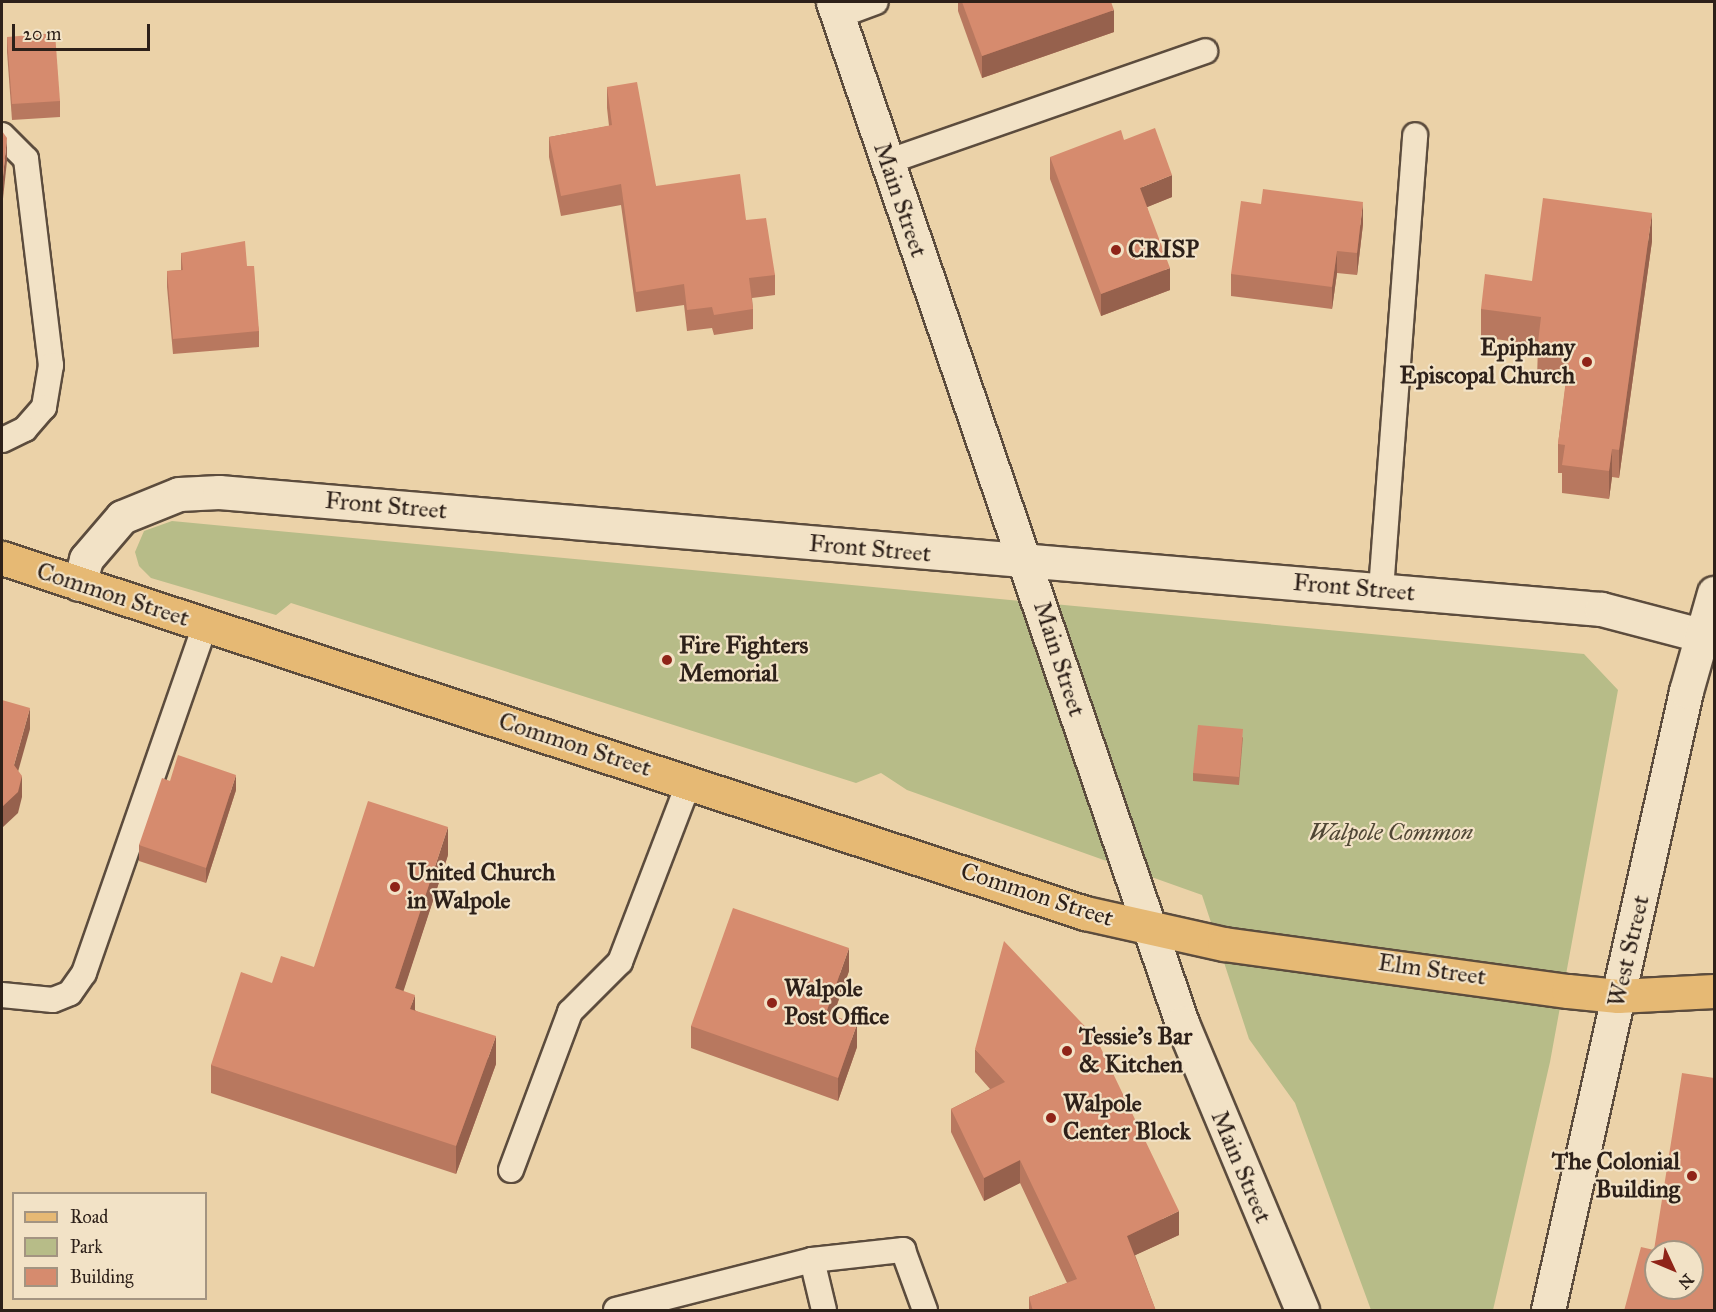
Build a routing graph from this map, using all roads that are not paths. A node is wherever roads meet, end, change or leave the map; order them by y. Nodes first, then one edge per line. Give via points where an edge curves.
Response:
1 (876, 2) edge
2 (836, 9) edge
3 (1205, 51) dead end
4 (2, 135) edge
5 (1415, 135) dead end
6 (887, 162) junction
7 (2, 440) edge
8 (2, 558) edge
9 (1026, 562) junction
10 (79, 584) junction
11 (1381, 590) junction
12 (1714, 593) edge
13 (205, 625) junction
14 (1700, 635) junction
15 (689, 782) junction
16 (1150, 929) junction
17 (1714, 991) edge
18 (2, 995) edge
19 (1618, 996) junction
20 (511, 1170) dead end
21 (812, 1260) junction
22 (616, 1311) edge
23 (824, 1311) edge
24 (925, 1311) edge
25 (1302, 1311) edge
26 (1548, 1311) edge

1 - 2 lane
2 - 6 street, Main Street
3 - 6 lane
4 - 7 lane via 27,159 51,365 44,407 25,429
5 - 11 lane
6 - 9 street, Main Street
8 - 10 main road, Common Street
9 - 10 street, Front Street via 219,492 179,494 122,517 86,559
9 - 11 street, Front Street
9 - 16 street, Main Street
10 - 13 main road, Common Street
11 - 14 street, Front Street via 1600,609
12 - 14 street, West Street
13 - 15 main road, Common Street
13 - 18 lane via 84,973 70,993 53,1000
14 - 19 street, West Street
15 - 16 main road, Common Street via 1085,913
15 - 20 lane via 620,962 570,1012
16 - 19 main road, Elm Street
16 - 25 street, Main Street via 1197,1062
17 - 19 main road, Elm Street
19 - 26 street, West Street
21 - 22 lane
21 - 23 lane
21 - 24 lane via 903,1251

